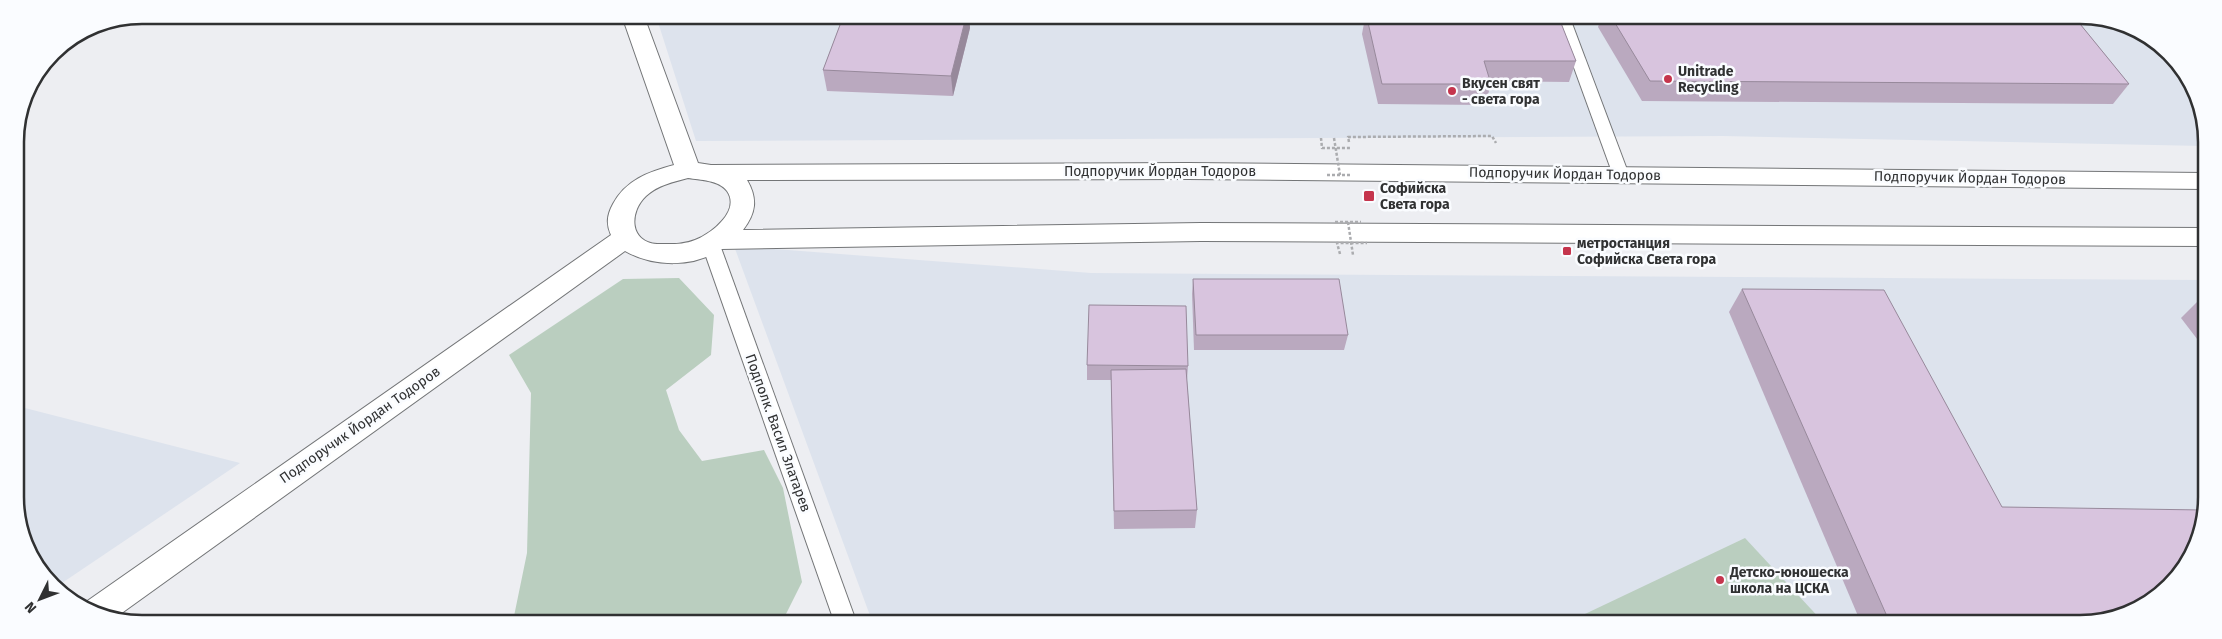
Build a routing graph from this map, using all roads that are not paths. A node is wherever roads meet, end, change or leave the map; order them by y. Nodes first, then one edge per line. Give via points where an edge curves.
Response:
1 (636, 24) edge
2 (1566, 24) edge
3 (688, 170) junction
4 (716, 172) junction
5 (1621, 175) junction
6 (2198, 180) edge
7 (2198, 237) edge
8 (624, 238) junction
9 (715, 242) junction
10 (102, 608) edge
11 (843, 615) edge

1 - 3 street
2 - 5 lane
3 - 4 street
3 - 8 street via 666,175 636,191 620,215
4 - 5 street, Подпоручик Йордан Тодоров via 1198,171
4 - 9 street via 740,189 744,201 742,214 734,228
5 - 6 street, Подпоручик Йордан Тодоров
7 - 9 street via 1201,232
8 - 9 street via 646,252 661,254 678,254
8 - 10 street, Подпоручик Йордан Тодоров
9 - 11 lane, Подполк. Васил Златарев

